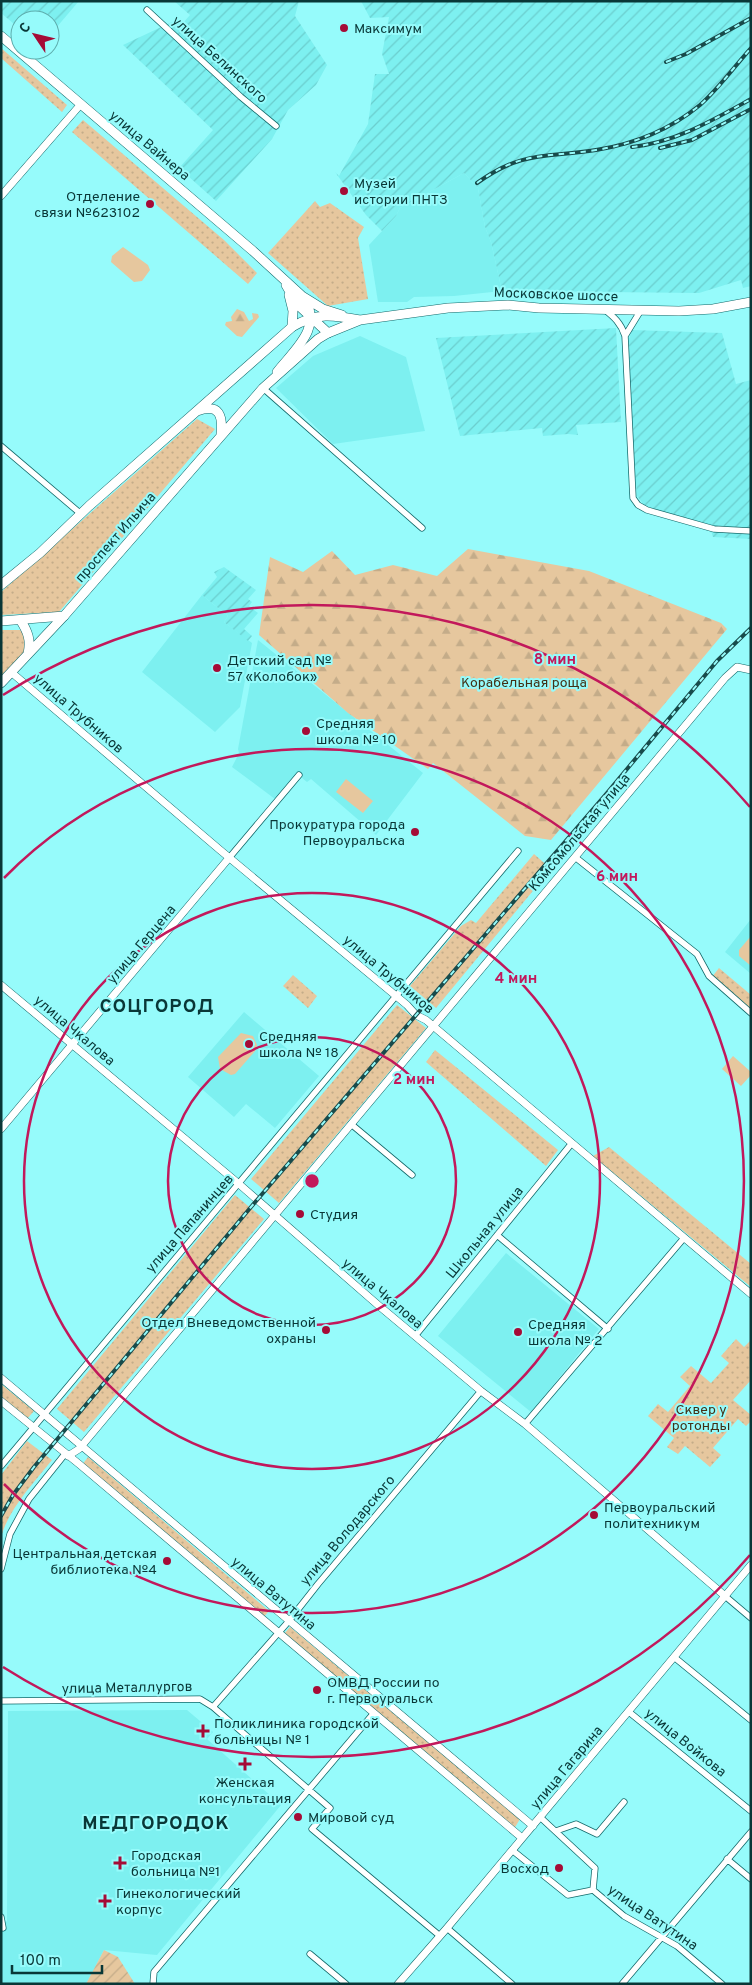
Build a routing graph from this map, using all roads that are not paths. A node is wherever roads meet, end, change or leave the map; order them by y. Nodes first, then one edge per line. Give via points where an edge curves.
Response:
1 (147, 10) dead end
2 (1, 36) edge
3 (81, 104) junction
4 (276, 126) dead end
5 (1, 196) edge
6 (280, 276) junction
7 (286, 285) junction
8 (302, 296) junction
9 (751, 302) edge
10 (604, 310) junction
11 (640, 310) junction
12 (312, 317) junction
13 (360, 320) junction
14 (292, 327) junction
15 (328, 333) junction
16 (625, 336) junction
17 (266, 385) junction
18 (197, 411) junction
19 (221, 436) junction
20 (1, 446) edge
21 (81, 514) junction
22 (422, 528) dead end
23 (751, 531) edge
24 (1, 585) edge
25 (64, 616) junction
26 (21, 621) junction
27 (1, 622) edge
28 (28, 654) junction
29 (751, 670) edge
30 (11, 672) junction
31 (1, 683) edge
32 (299, 775) dead end
33 (518, 851) dead end
34 (575, 857) junction
35 (229, 858) junction
36 (1, 985) edge
37 (396, 996) junction
38 (751, 1013) edge
39 (432, 1026) junction
40 (73, 1044) junction
41 (350, 1124) junction
42 (1, 1129) edge
43 (572, 1144) junction
44 (412, 1175) dead end
45 (239, 1184) junction
46 (275, 1214) junction
47 (497, 1235) junction
48 (684, 1238) junction
49 (751, 1294) edge
50 (608, 1329) junction
51 (415, 1336) junction
52 (1, 1378) edge
53 (481, 1391) junction
54 (1, 1401) edge
55 (44, 1415) junction
56 (525, 1424) junction
57 (34, 1428) junction
58 (82, 1446) junction
59 (66, 1455) junction
60 (1, 1466) edge
61 (751, 1565) edge
62 (1, 1568) edge
63 (725, 1596) junction
64 (751, 1618) edge
65 (288, 1622) junction
66 (278, 1634) junction
67 (674, 1657) junction
68 (1, 1701) edge
69 (213, 1706) junction
70 (629, 1712) junction
71 (373, 1714) junction
72 (751, 1720) edge
73 (308, 1792) junction
74 (624, 1802) dead end
75 (751, 1811) edge
76 (540, 1817) junction
77 (533, 1826) junction
78 (556, 1830) junction
79 (751, 1832) edge
80 (522, 1838) junction
81 (512, 1850) junction
82 (727, 1859) junction
83 (751, 1879) edge
84 (592, 1890) junction
85 (1, 1917) edge
86 (3, 1928) dead end
87 (447, 1928) junction
88 (440, 1936) junction
89 (662, 1936) junction
90 (310, 1954) dead end
91 (152, 1984) edge
92 (346, 1984) edge
93 (398, 1984) edge
94 (512, 1984) edge
95 (622, 1984) edge
96 (722, 1984) edge

1 - 4 street, улица Белинского
2 - 3 main road, улица Вайнера
3 - 5 street
3 - 6 main road, улица Вайнера
6 - 7 main road, улица Вайнера
6 - 8 main road, улица Вайнера
7 - 12 main road, улица Вайнера via 298,304
7 - 14 main road via 293,311
8 - 12 main road
8 - 13 main road, улица Вайнера via 323,309
9 - 11 main road, Московское шоссе via 713,310
10 - 11 main road, Московское шоссе
10 - 13 main road, Московское шоссе via 508,305 448,308
10 - 16 street via 616,318
11 - 16 street
12 - 13 main road via 331,314
12 - 14 main road
12 - 15 main road, улица Вайнера
12 - 17 main road, проспект Ильича via 308,334
13 - 15 main road, проспект Ильича
14 - 18 main road
15 - 17 main road, проспект Ильича
16 - 23 street via 633,498 647,510 714,529
17 - 19 main road, проспект Ильича
17 - 22 street
18 - 19 main road via 204,408 220,413
18 - 21 main road
19 - 25 main road, проспект Ильича
20 - 21 street
21 - 24 main road
25 - 26 main road
25 - 28 main road, проспект Ильича
26 - 27 main road
26 - 28 main road via 29,633
28 - 30 main road, проспект Ильича
29 - 34 street, Комсомольская улица via 737,668 725,678
30 - 31 main road, проспект Ильича
30 - 35 street, улица Трубников
32 - 35 street, улица Герцена
33 - 37 street, улица Папанинцев
34 - 38 street via 697,954 709,976
34 - 39 street, Комсомольская улица
35 - 37 street, улица Трубников
35 - 40 street, улица Герцена
36 - 40 street, улица Чкалова
37 - 39 street, улица Трубников
37 - 45 street, улица Папанинцев
39 - 41 street
39 - 43 street, улица Трубников
40 - 42 street, улица Герцена
40 - 45 street, улица Чкалова
41 - 44 street
41 - 46 street
43 - 47 street, Школьная улица
43 - 48 street, улица Трубников
45 - 46 street, улица Чкалова
45 - 55 street, улица Папанинцев
46 - 51 street, улица Чкалова
46 - 58 street
47 - 50 street
47 - 51 street, Школьная улица
48 - 49 street, улица Трубников
48 - 50 street
50 - 56 street
51 - 53 street, улица Чкалова
52 - 55 street, улица Ватутина
53 - 56 street, улица Чкалова
53 - 65 street, улица Володарского
54 - 57 street, улица Ватутина
55 - 57 street, улица Папанинцев
55 - 58 street, улица Ватутина
56 - 63 street, улица Чкалова
57 - 59 street, улица Ватутина
57 - 60 street, улица Папанинцев
58 - 59 street via 75,1453
58 - 65 street, улица Ватутина
59 - 62 street via 30,1499 10,1534
59 - 66 street, улица Ватутина
61 - 63 street, улица Гагарина
63 - 64 street, улица Чкалова
63 - 67 street, улица Гагарина
65 - 66 street, улица Володарского
65 - 77 street, улица Ватутина
66 - 69 street, улица Володарского
66 - 71 street, улица Ватутина
67 - 70 street, улица Гагарина
67 - 72 street
68 - 69 street, улица Металлургов via 200,1699
69 - 73 street, улица Металлургов
70 - 75 street, улица Войкова
70 - 76 street, улица Гагарина
71 - 73 street
71 - 80 street, улица Ватутина
73 - 88 street, улица Металлургов via 330,1808 312,1829
73 - 91 street via 154,1972
74 - 78 street via 597,1834 576,1824
76 - 77 street, улица Гагарина
76 - 78 street, улица Ватутина
77 - 80 street, улица Гагарина
78 - 84 street, улица Ватутина via 595,1868
79 - 82 street
80 - 81 street, улица Гагарина
81 - 84 street, улица Ватутина via 568,1896
81 - 87 street, улица Гагарина
82 - 83 street
82 - 89 street
84 - 89 street, улица Ватутина via 642,1928
85 - 86 street
87 - 88 street, улица Гагарина
87 - 94 street
88 - 93 street, улица Гагарина
89 - 95 street
89 - 96 street, улица Ватутина
90 - 92 street

